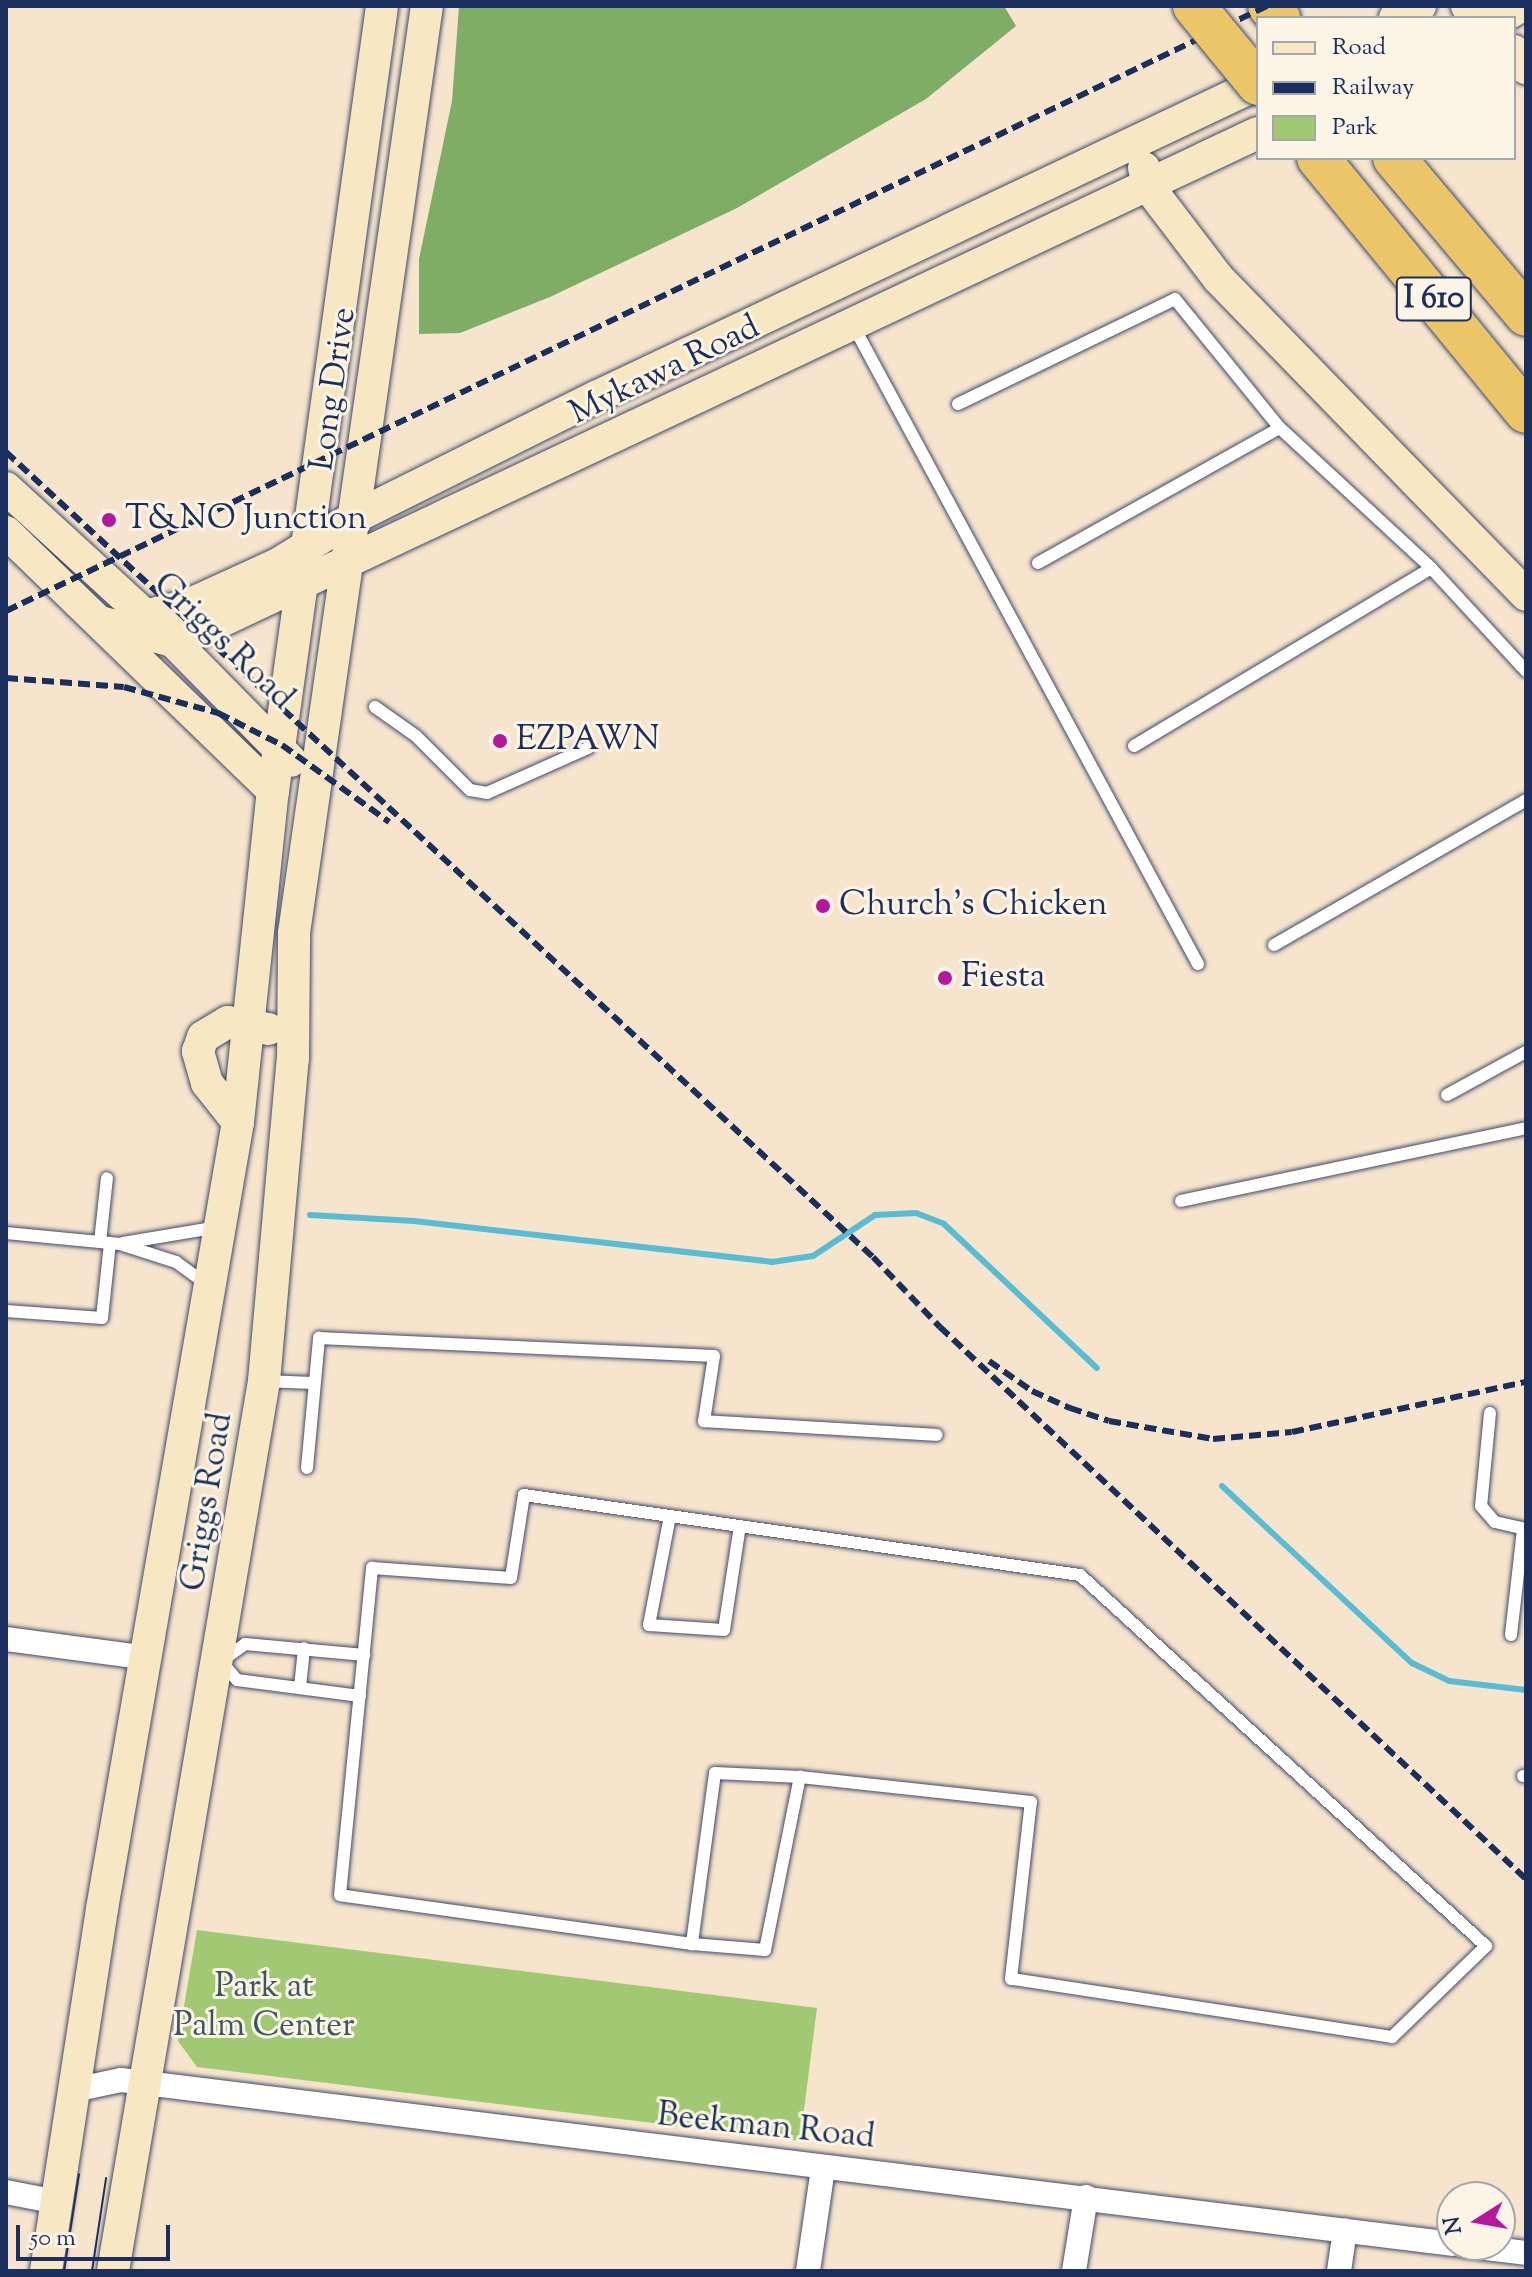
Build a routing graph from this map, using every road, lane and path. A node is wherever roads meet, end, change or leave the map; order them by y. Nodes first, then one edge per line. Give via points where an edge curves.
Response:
1 (382, 6) edge
2 (427, 6) edge
3 (1194, 6) edge
4 (1420, 6) edge
5 (1467, 6) edge
6 (1522, 6) edge
7 (1399, 16) edge
8 (1484, 16) edge
9 (1504, 16) edge
10 (1256, 82) edge
11 (1256, 85) edge
12 (1173, 124) junction
13 (1256, 134) edge
14 (1395, 160) edge
15 (1330, 172) edge
16 (1148, 186) junction
17 (351, 230) junction
18 (393, 236) junction
19 (1526, 315) edge
20 (851, 321) junction
21 (702, 346) junction
22 (720, 387) junction
23 (596, 397) junction
24 (958, 404) dead end
25 (1526, 412) edge
26 (1280, 428) junction
27 (616, 439) junction
28 (6, 488) edge
29 (355, 517) junction
30 (6, 532) edge
31 (306, 543) junction
32 (351, 561) junction
33 (1038, 563) dead end
34 (1431, 568) junction
35 (301, 582) junction
36 (1526, 595) edge
37 (144, 616) junction
38 (100, 622) junction
39 (173, 641) junction
40 (1526, 671) edge
41 (375, 707) dead end
42 (1134, 746) dead end
43 (588, 748) dead end
44 (281, 752) junction
45 (314, 783) junction
46 (273, 791) junction
47 (1526, 800) edge
48 (1274, 945) dead end
49 (1198, 964) dead end
50 (248, 1025) junction
51 (1526, 1052) edge
52 (293, 1059) junction
53 (1447, 1095) dead end
54 (238, 1122) junction
55 (1526, 1128) edge
56 (107, 1178) dead end
57 (1181, 1201) dead end
58 (222, 1226) junction
59 (6, 1233) edge
60 (110, 1243) junction
61 (212, 1288) junction
62 (6, 1311) edge
63 (264, 1381) junction
64 (313, 1383) junction
65 (1490, 1413) dead end
66 (937, 1435) dead end
67 (307, 1468) dead end
68 (670, 1516) junction
69 (740, 1526) junction
70 (1525, 1529) edge
71 (1511, 1635) dead end
72 (6, 1639) edge
73 (304, 1648) junction
74 (364, 1655) junction
75 (149, 1658) junction
76 (221, 1661) junction
77 (300, 1687) junction
78 (360, 1696) junction
79 (800, 1777) junction
80 (692, 1944) junction
81 (143, 2083) junction
82 (74, 2090) junction
83 (823, 2168) junction
84 (6, 2192) edge
85 (1086, 2197) junction
86 (57, 2202) junction
87 (1345, 2230) junction
88 (1436, 2242) edge
89 (46, 2271) edge
90 (113, 2271) edge
91 (808, 2271) edge
92 (1074, 2271) edge
93 (1339, 2271) edge

1 - 17 main road, Long Drive
2 - 18 main road, Long Drive
3 - 10 highway, bridge
4 - 7 main road
5 - 8 main road
6 - 9 main road
11 - 12 main road, Mykawa Road
12 - 16 main road via 1152,148 1144,168
12 - 21 main road, Mykawa Road
13 - 16 main road, Mykawa Road
14 - 19 highway, I 610
15 - 25 highway, I 610
16 - 20 main road, Mykawa Road
16 - 36 main road via 1218,278
17 - 18 main road
17 - 31 main road, Long Drive
18 - 29 main road, Long Drive
20 - 22 main road, Mykawa Road
20 - 49 lane
21 - 22 main road
21 - 23 main road, Mykawa Road
22 - 27 main road, Mykawa Road
23 - 27 main road
23 - 29 main road, Mykawa Road
24 - 26 lane via 1175,299
26 - 33 lane
26 - 34 lane
27 - 32 main road, Mykawa Road
28 - 37 main road, Griggs Road
29 - 31 main road, Mykawa Road
29 - 32 main road, Long Drive
30 - 38 main road
31 - 35 main road, Long Drive
31 - 37 main road, Mykawa Road via 278,564 186,606
32 - 35 main road, Mykawa Road
32 - 45 main road, Long Drive
34 - 40 lane
34 - 42 lane
35 - 39 main road, Mykawa Road
35 - 44 main road, Long Drive
37 - 39 main road, Griggs Road
38 - 39 main road
38 - 46 main road
39 - 44 main road, Griggs Road
41 - 43 lane via 416,736 470,790 487,793
44 - 45 main road, Griggs Road
44 - 46 main road, Griggs Road
45 - 52 main road, Griggs Road via 294,933
46 - 50 main road, Griggs Road
47 - 48 lane
50 - 52 main road via 266,1028
50 - 54 main road, Griggs Road
50 - 54 main road via 228,1022 213,1029 198,1051 207,1083
51 - 53 lane
52 - 63 main road, Griggs Road
54 - 58 main road, Griggs Road
55 - 57 lane
56 - 60 lane
58 - 60 lane
58 - 61 main road, Griggs Road
59 - 60 lane
60 - 61 lane via 176,1262
60 - 62 lane via 102,1318
61 - 75 main road, Griggs Road
63 - 64 lane
63 - 76 main road, Griggs Road
64 - 66 lane via 319,1338 714,1356 704,1421
64 - 67 lane
65 - 70 lane via 1481,1506 1495,1522
68 - 69 lane
68 - 69 lane via 649,1625 724,1630
68 - 74 lane via 524,1495 511,1578 372,1568
69 - 79 lane via 1080,1575 1486,1946 1392,2037 1011,1979 1031,1802
70 - 71 lane
72 - 75 street
73 - 74 lane
73 - 76 lane via 245,1644
73 - 77 lane
74 - 78 lane
75 - 82 main road, Griggs Road
76 - 77 lane via 237,1680
76 - 81 main road, Griggs Road
77 - 78 lane
78 - 80 lane via 340,1895
79 - 80 lane via 765,1950
79 - 80 lane via 715,1773
81 - 82 street, Beekman Road via 93,2083
81 - 83 street, Beekman Road
81 - 90 main road, Griggs Road
82 - 86 main road, Griggs Road
83 - 85 street, Beekman Road
83 - 91 street
84 - 86 street
85 - 87 street, Beekman Road
85 - 92 street
86 - 89 main road, Griggs Road
87 - 88 street, Beekman Road
87 - 93 street

